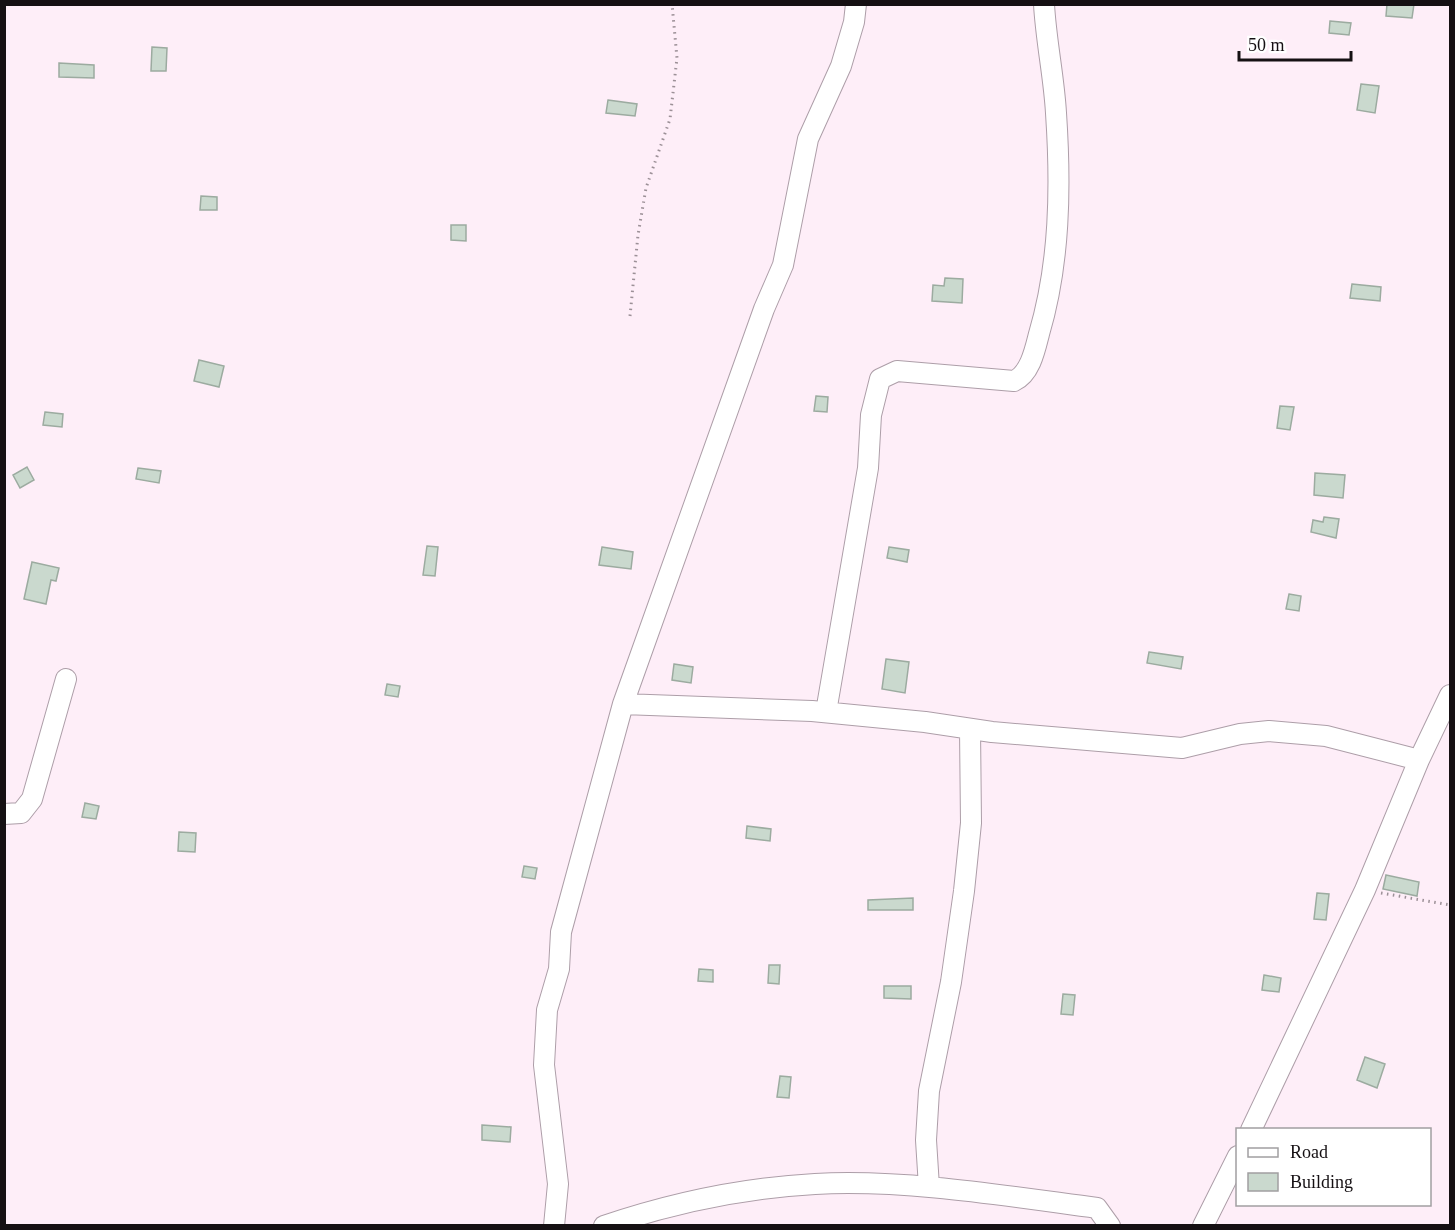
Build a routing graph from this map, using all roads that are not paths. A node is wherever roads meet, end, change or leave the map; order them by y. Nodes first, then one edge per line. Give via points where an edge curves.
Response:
1 (856, 4) edge
2 (1044, 4) edge
3 (66, 679) dead end
4 (1450, 695) edge
5 (623, 704) junction
6 (826, 712) junction
7 (970, 729) junction
8 (1419, 760) junction
9 (4, 814) edge
10 (1252, 1128) edge
11 (1236, 1160) edge
12 (929, 1187) junction
13 (554, 1226) edge
14 (604, 1226) edge
15 (1110, 1226) edge
16 (1203, 1226) edge

1 - 5 street via 841,66 808,139 783,265
2 - 6 street via 1056,112 1058,236 1050,300 1021,378 1014,381 897,371 880,379 871,415 868,468
3 - 9 street via 32,799 21,813
4 - 8 street
5 - 6 street
5 - 13 street via 561,932 559,969 547,1010 544,1065 558,1184
6 - 7 street
7 - 8 street via 1182,748 1269,731 1326,736
7 - 12 street via 970,823 964,891 929,1090
8 - 10 street via 1365,890
11 - 16 street
12 - 14 street via 815,1184 720,1194 654,1209
12 - 15 street via 1097,1208

